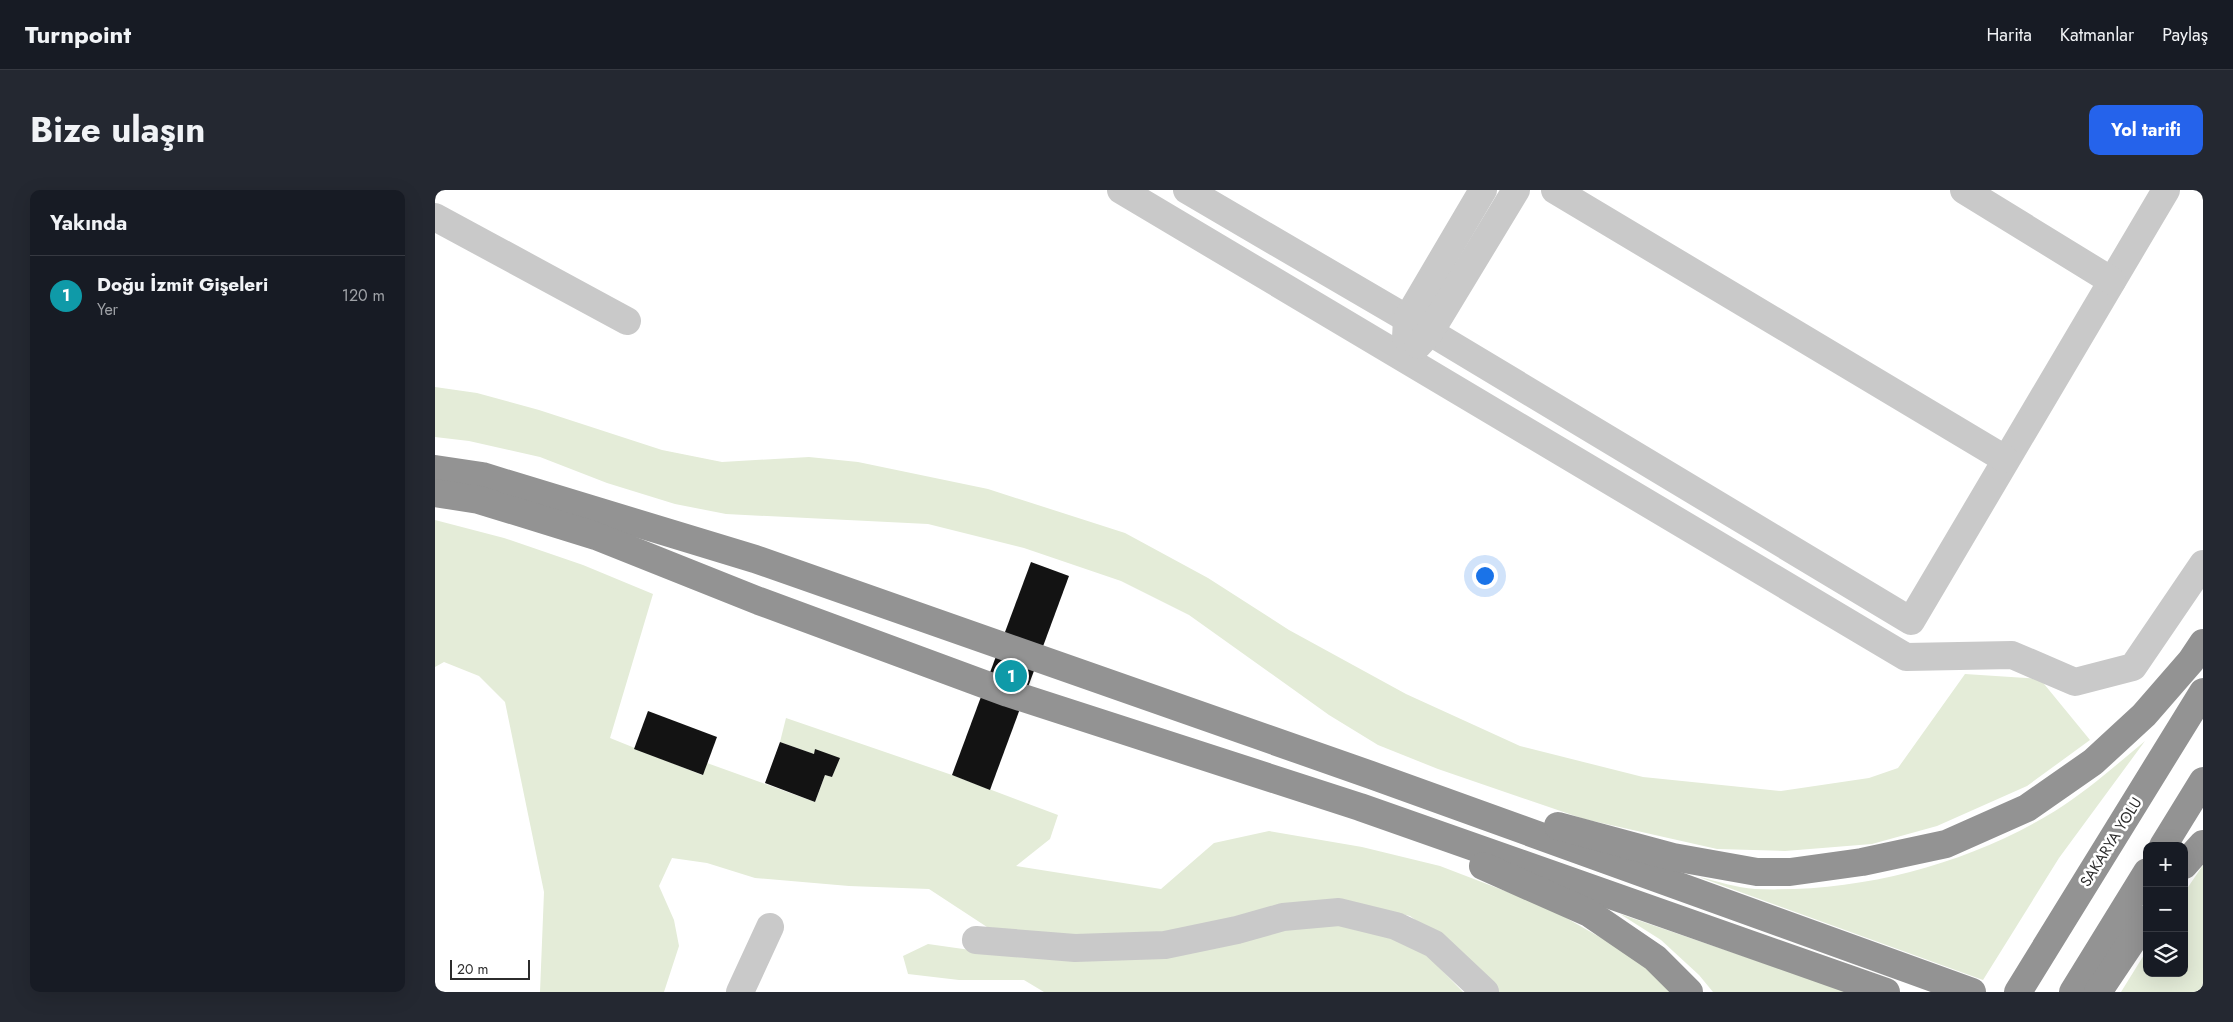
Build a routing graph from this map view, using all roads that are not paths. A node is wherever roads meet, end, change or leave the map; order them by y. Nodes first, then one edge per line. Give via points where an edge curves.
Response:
1 (1121, 190) edge
2 (1187, 190) edge
3 (1483, 190) edge
4 (1516, 190) edge
5 (1555, 190) edge
6 (1964, 190) edge
7 (2166, 190) edge
8 (435, 217) edge
9 (2112, 281) junction
10 (1407, 318) junction
11 (627, 322) dead end
12 (1430, 332) junction
13 (1405, 359) junction
14 (2005, 459) junction
15 (435, 469) edge
16 (435, 493) edge
17 (2203, 564) edge
18 (2203, 643) edge
19 (2203, 692) edge
20 (1371, 775) junction
21 (2203, 781) edge
22 (1360, 807) junction
23 (2165, 842) edge
24 (2203, 844) edge
25 (2188, 861) edge
26 (2143, 878) edge
27 (2143, 925) edge
28 (770, 928) dead end
29 (976, 940) dead end
30 (740, 992) edge
31 (1485, 992) edge
32 (1689, 992) edge
33 (1886, 992) edge
34 (1972, 992) edge
35 (2018, 992) edge
36 (2073, 992) edge
37 (2098, 992) edge

1 - 13 street
2 - 10 street
3 - 10 street
4 - 12 street
5 - 14 street
6 - 9 street
7 - 9 street
8 - 11 street
9 - 14 street
10 - 12 street
10 - 13 street
12 - 13 street
12 - 14 street via 1911,621
13 - 17 street via 1906,657 2012,655 2075,682 2133,668
15 - 20 highway via 482,476 755,559
16 - 22 highway via 479,500 596,536 759,601 1008,693
18 - 20 highway via 2144,715 2093,762 2027,808 1946,844 1863,862 1790,872 1718,867
19 - 35 highway, SAKARYA YOLU
20 - 34 highway
21 - 23 highway
22 - 32 highway via 1589,913 1655,958
22 - 33 highway
24 - 25 highway
26 - 36 highway
27 - 37 highway
28 - 30 street
29 - 31 street via 1075,948 1165,945 1283,917 1339,912 1396,926 1434,944

